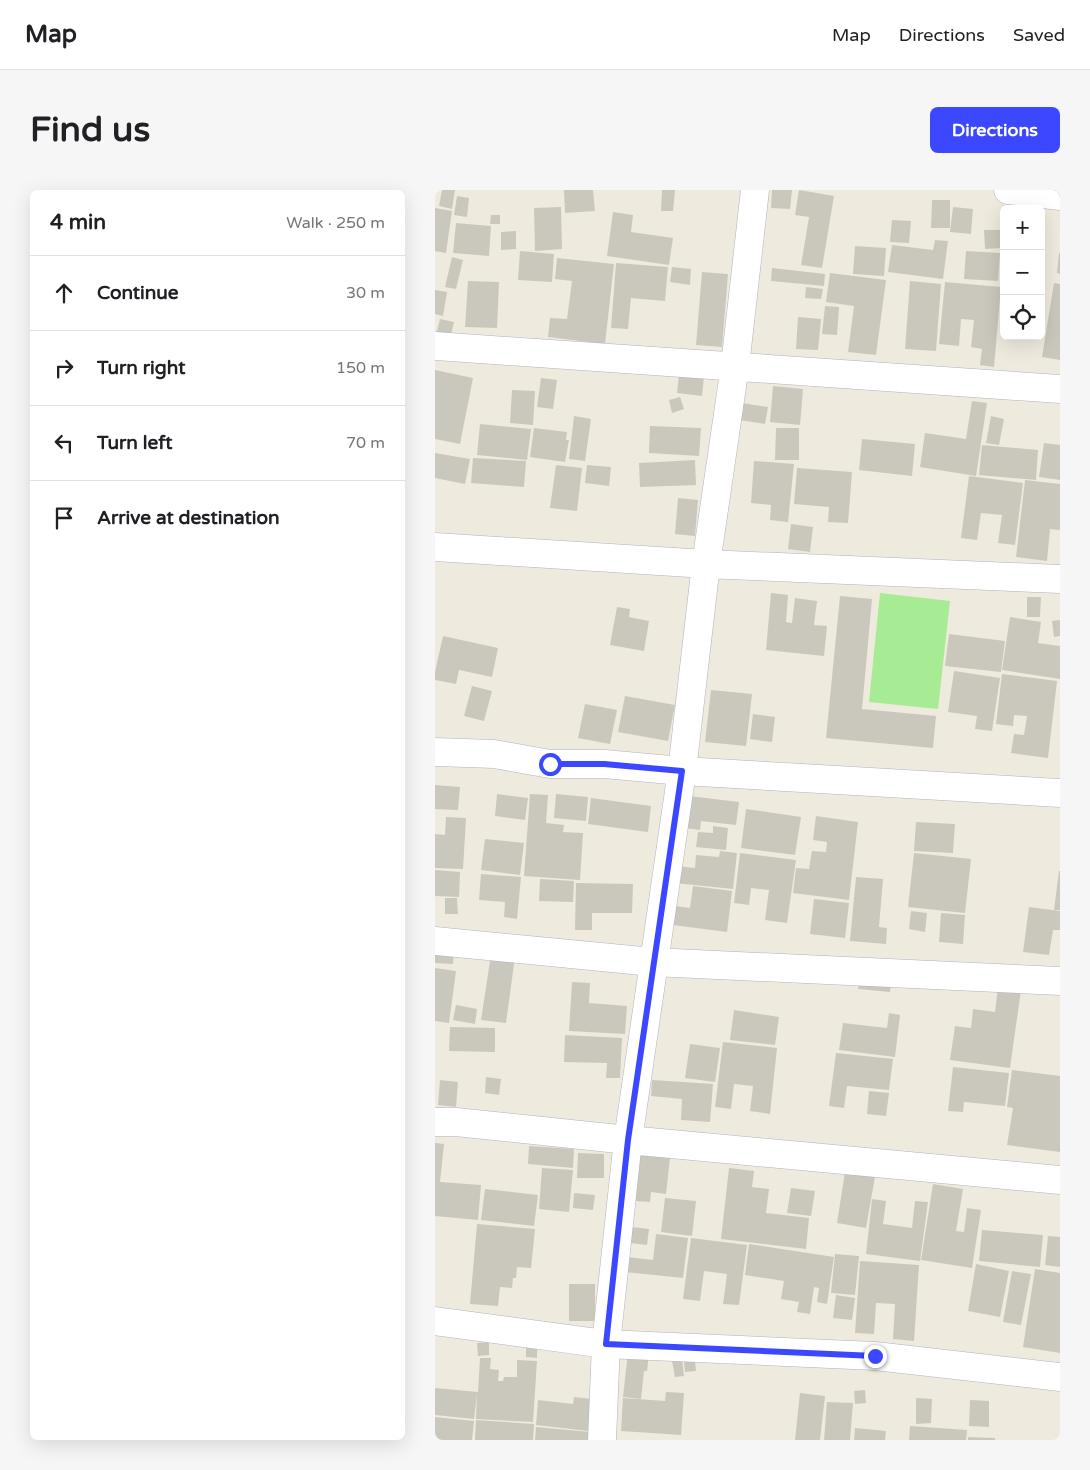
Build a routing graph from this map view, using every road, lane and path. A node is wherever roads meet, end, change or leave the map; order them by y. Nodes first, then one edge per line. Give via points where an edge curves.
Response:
1 (755, 190) edge
2 (1008, 190) edge
3 (1060, 196) edge
4 (435, 346) edge
5 (735, 366) junction
6 (1060, 389) edge
7 (435, 547) edge
8 (707, 564) junction
9 (1060, 579) edge
10 (435, 752) edge
11 (682, 771) junction
12 (1060, 793) edge
13 (435, 941) edge
14 (653, 962) junction
15 (1060, 981) edge
16 (435, 1122) edge
17 (628, 1140) junction
18 (1060, 1180) edge
19 (435, 1321) edge
20 (606, 1344) junction
21 (1060, 1377) edge
22 (602, 1440) edge

1 - 5 street
2 - 3 street
4 - 5 street
5 - 6 street
5 - 8 street
7 - 8 street
8 - 9 street
8 - 11 street
10 - 11 street via 494,754 550,764 604,764
11 - 12 street
11 - 14 street
13 - 14 street
14 - 15 street
14 - 17 street
16 - 17 street
17 - 18 street
17 - 20 street
19 - 20 street
20 - 21 street via 875,1356
20 - 22 street

